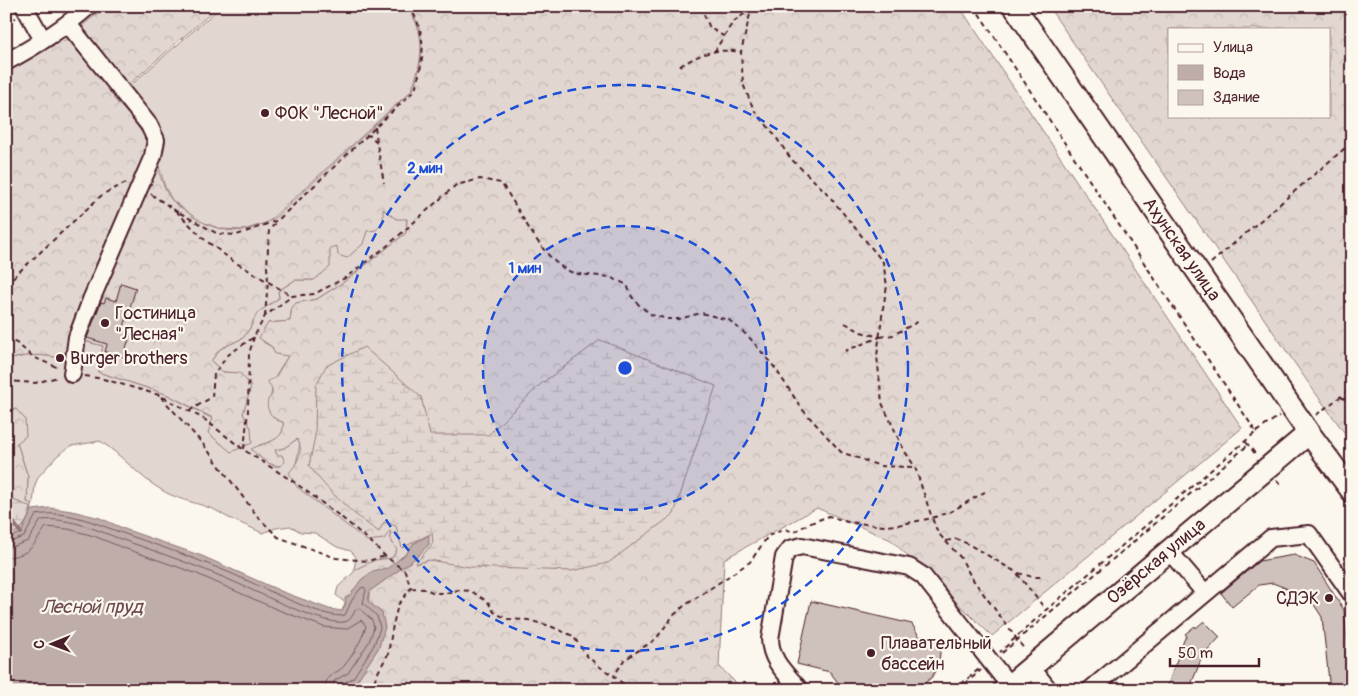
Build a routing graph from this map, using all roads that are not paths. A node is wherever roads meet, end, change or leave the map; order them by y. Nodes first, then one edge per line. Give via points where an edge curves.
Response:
1 (24, 6) edge
2 (89, 6) edge
3 (1014, 6) edge
4 (68, 24) junction
5 (43, 40) junction
6 (6, 62) edge
7 (72, 374) road end
8 (1309, 433) junction
9 (1352, 491) edge
10 (1169, 551) junction
11 (1205, 593) junction
12 (1352, 595) edge
13 (1033, 665) junction
14 (1006, 687) edge
15 (800, 690) edge
16 (1049, 690) edge
17 (1090, 690) edge

1 - 5 street
2 - 4 street
3 - 8 main road, Ахунская улица
4 - 5 street
4 - 7 street via 148,125 156,140 153,156 90,300 77,337
5 - 6 street
8 - 9 main road, Ахунская улица
8 - 10 main road, Озёрская улица
10 - 11 street
10 - 13 main road, Озёрская улица
11 - 12 street via 1271,538 1309,534
11 - 17 street
13 - 14 main road, Озёрская улица
13 - 16 street
14 - 15 street via 990,661 923,576 909,567 802,546 790,550 784,557 770,639 773,658

